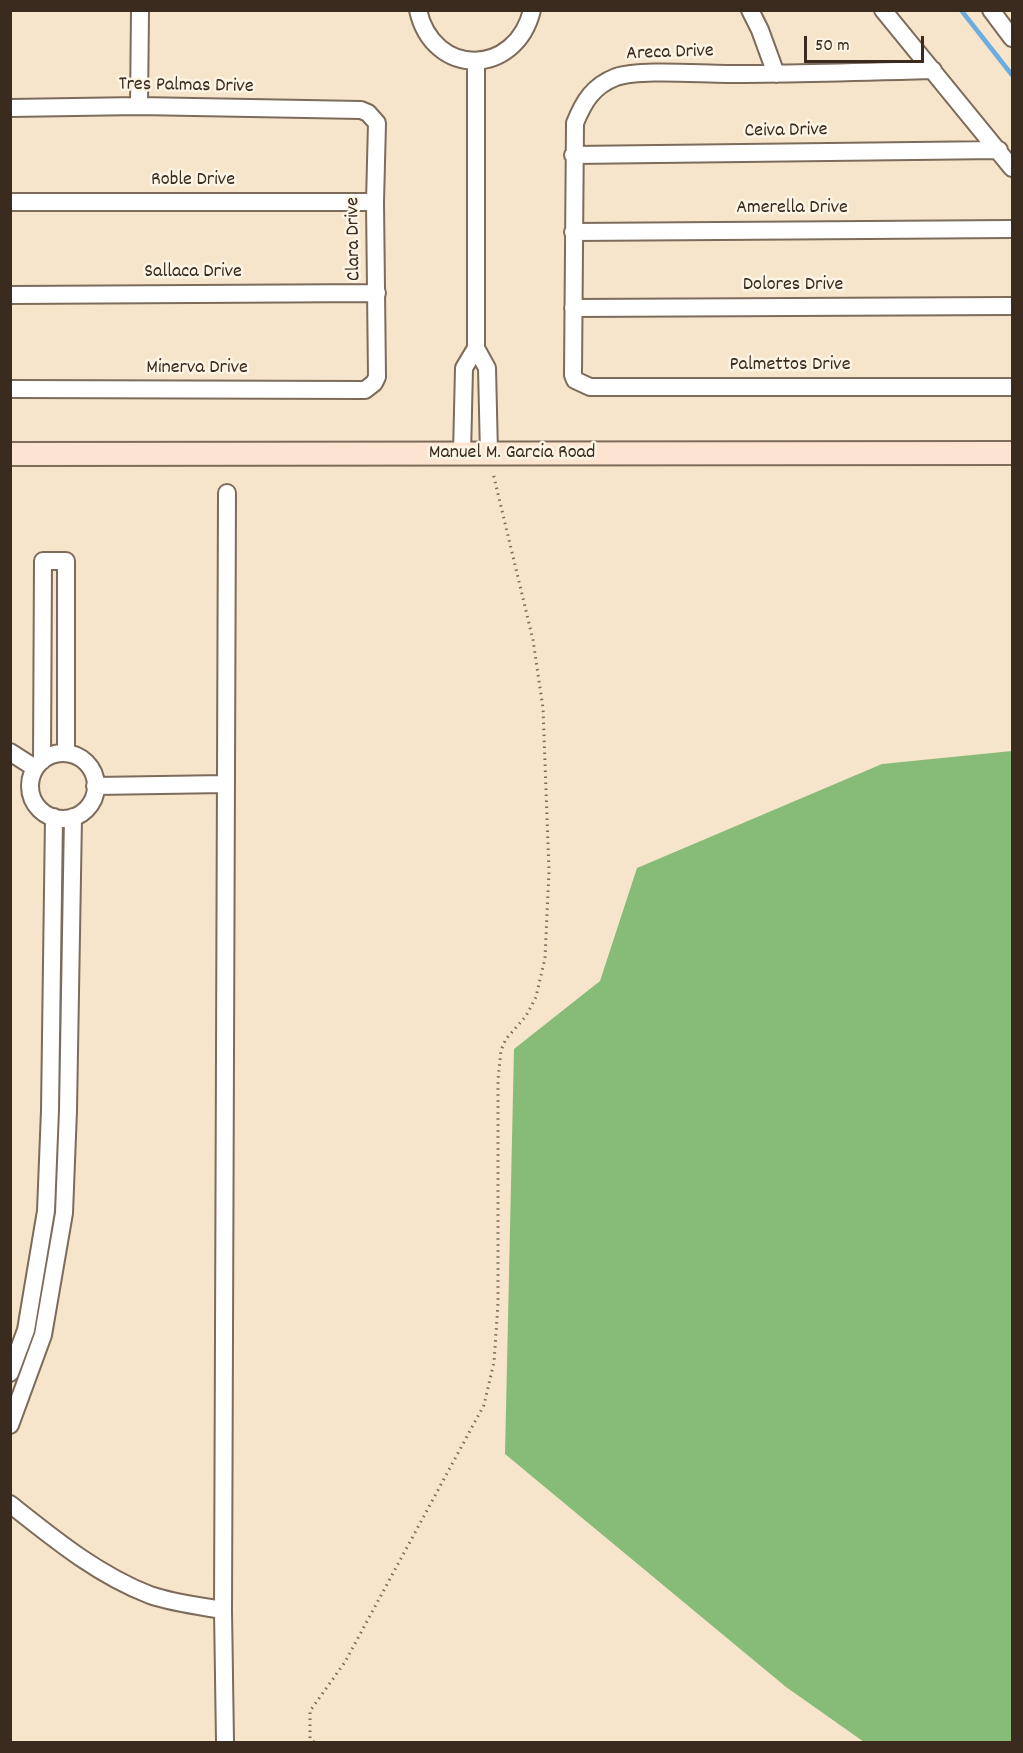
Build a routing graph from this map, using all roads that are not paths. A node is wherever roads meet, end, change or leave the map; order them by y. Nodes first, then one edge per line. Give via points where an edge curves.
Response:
1 (140, 10) edge
2 (418, 10) edge
3 (532, 10) edge
4 (750, 10) edge
5 (884, 10) edge
6 (991, 10) edge
7 (1012, 38) edge
8 (476, 61) junction
9 (933, 70) junction
10 (776, 74) junction
11 (139, 106) junction
12 (10, 108) edge
13 (361, 110) joint
14 (999, 150) junction
15 (573, 155) junction
16 (1012, 168) edge
17 (10, 202) edge
18 (375, 202) junction
19 (1012, 229) edge
20 (573, 232) junction
21 (376, 293) junction
22 (10, 295) edge
23 (1012, 306) edge
24 (573, 308) junction
25 (476, 348) junction
26 (573, 375) joint
27 (377, 377) joint
28 (1012, 387) edge
29 (10, 389) edge
30 (1012, 453) edge
31 (10, 454) edge
32 (462, 454) junction
33 (489, 454) junction
34 (227, 494) dead end
35 (10, 752) edge
36 (66, 753) junction
37 (39, 764) junction
38 (226, 784) junction
39 (95, 786) junction
40 (54, 817) junction
41 (73, 817) junction
42 (49, 1151) junction
43 (67, 1151) junction
44 (10, 1372) edge
45 (10, 1425) edge
46 (10, 1504) edge
47 (223, 1610) junction
48 (225, 1743) edge

1 - 11 street
2 - 8 street via 421,25 443,52
3 - 8 street via 528,27 516,45 498,57
4 - 10 street
5 - 9 street
6 - 7 street
8 - 25 street
9 - 10 street, Areca Drive
9 - 14 street
10 - 15 street, Areca Drive via 619,76 598,86 584,102 575,123
11 - 12 street, Tres Palmas Drive
11 - 13 street, Tres Palmas Drive
13 - 18 street, Clara Drive via 377,123
14 - 15 street, Ceiva Drive
14 - 16 street
15 - 20 street, Areca Drive
17 - 18 street, Roble Drive
18 - 21 street, Clara Drive
19 - 20 street, Amerella Drive
20 - 24 street, Areca Drive
21 - 22 street, Sallaca Drive
21 - 27 street, Clara Drive
23 - 24 street, Dolores Drive
24 - 26 street, Areca Drive
25 - 32 street via 464,368
25 - 33 street via 487,368
26 - 28 street, Palmettos Drive via 580,384 590,387
27 - 29 street, Minerva Drive via 365,390
30 - 33 main road, Manuel M. Garcia Road
31 - 32 main road, Manuel M. Garcia Road
32 - 33 main road, Manuel M. Garcia Road
34 - 38 street
35 - 37 street
36 - 37 street via 57,753
36 - 37 street via 66,561 42,561
36 - 39 street via 87,764
37 - 40 street via 30,782 32,797 40,810
38 - 39 street
38 - 47 street
39 - 41 street via 87,808
40 - 41 street
40 - 42 street
41 - 43 street
42 - 43 street
42 - 44 street via 46,1211 27,1319
43 - 45 street via 64,1213 43,1335
46 - 47 street via 59,1543 111,1576 151,1595
47 - 48 street

